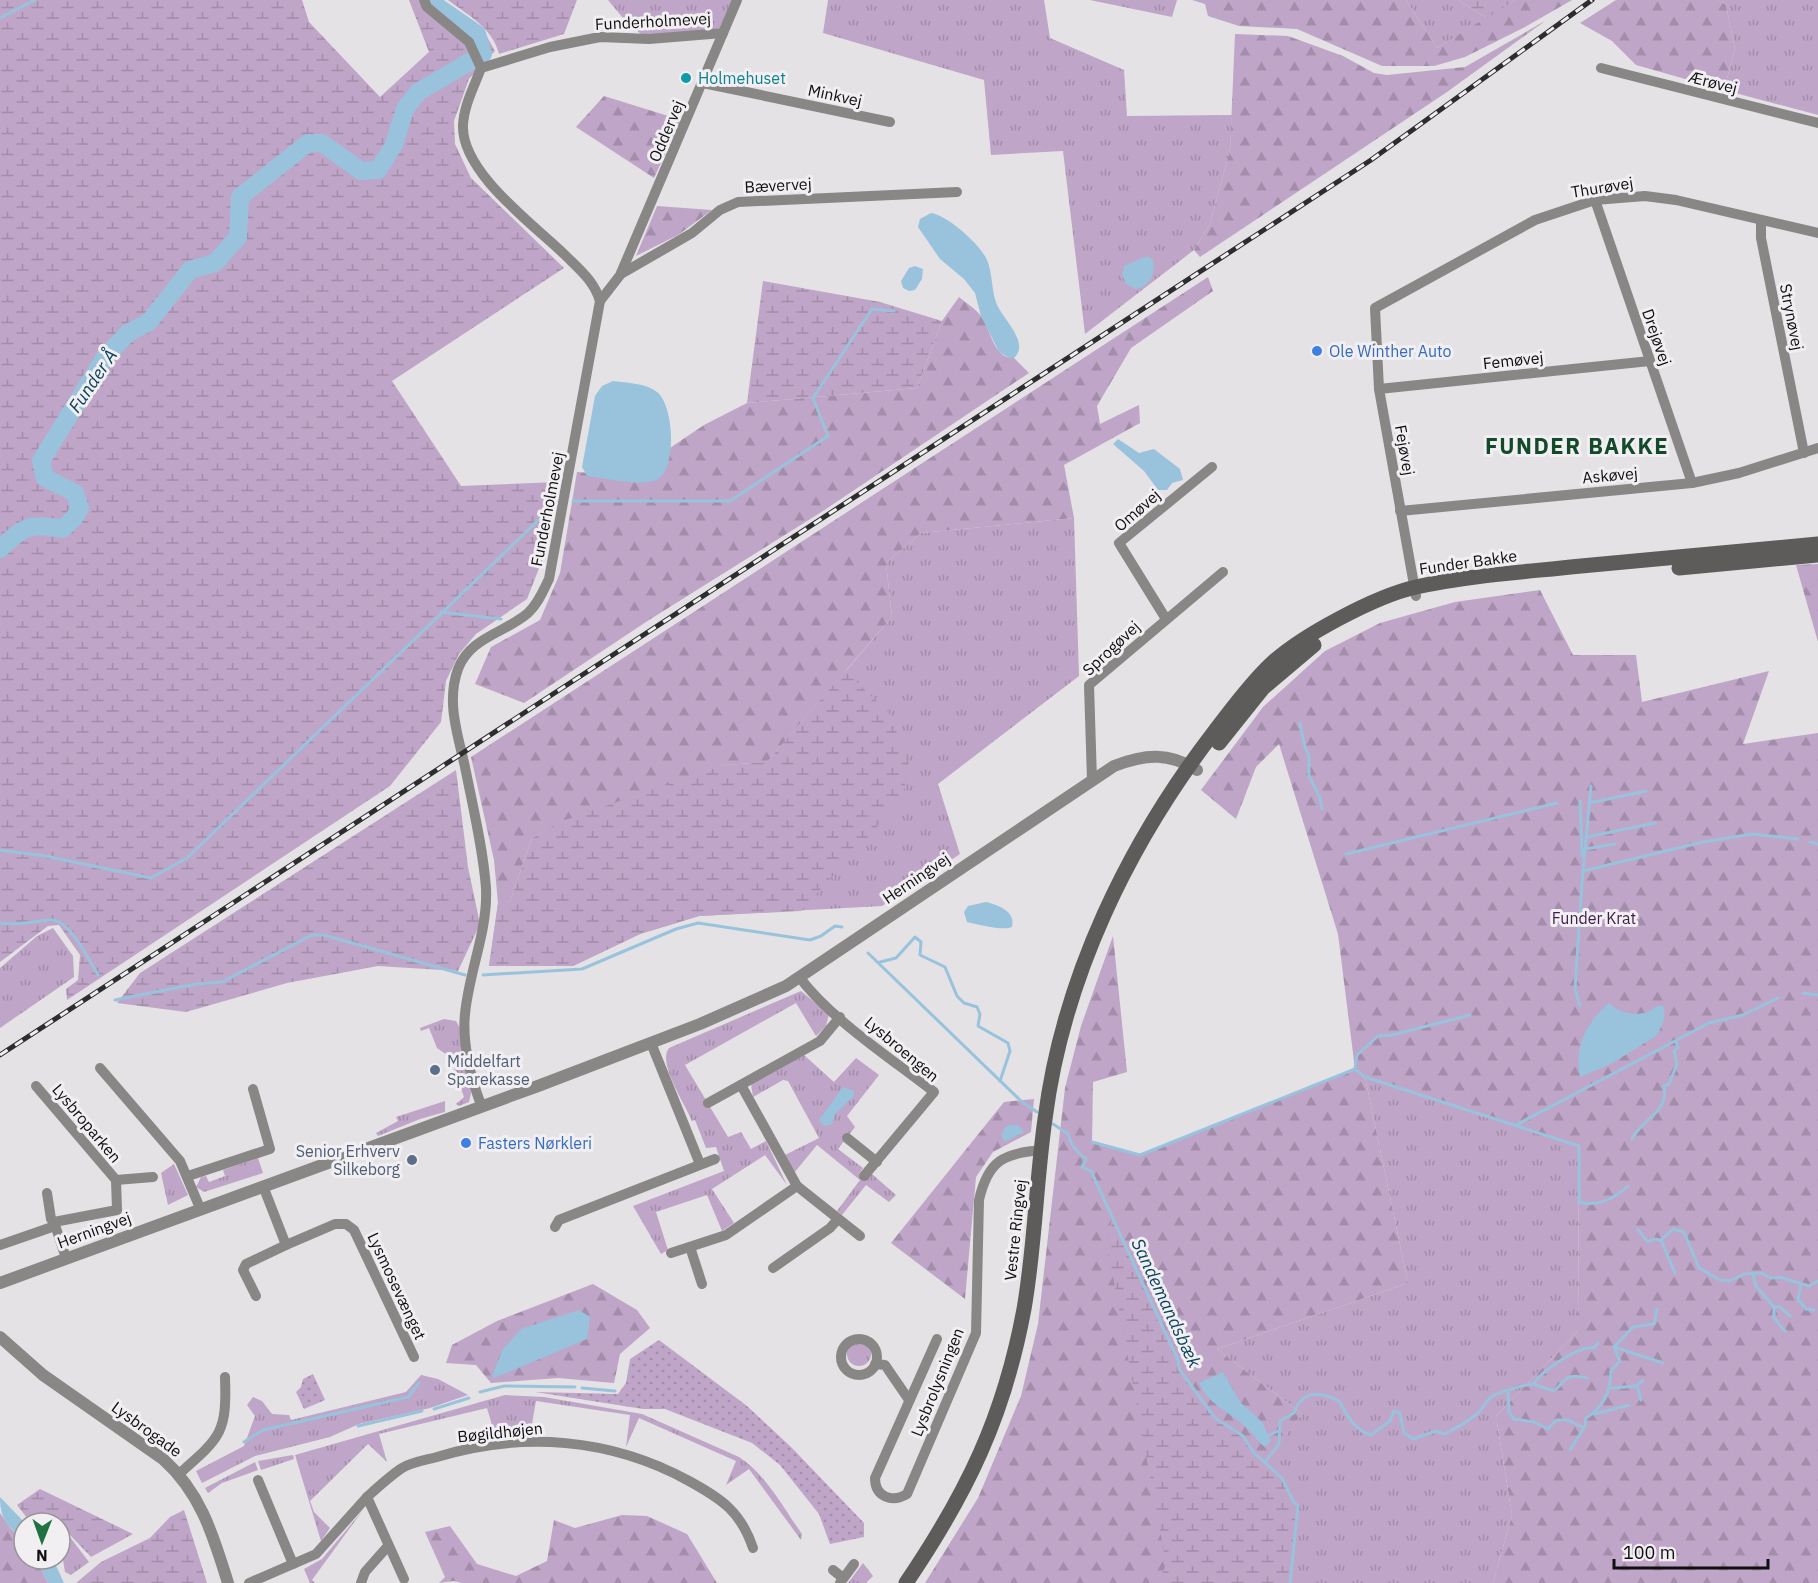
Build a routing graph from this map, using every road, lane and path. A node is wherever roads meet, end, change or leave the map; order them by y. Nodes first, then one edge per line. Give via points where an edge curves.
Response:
1 (424, 0) edge
2 (736, 0) edge
3 (723, 33) junction
4 (1601, 68) dead end
5 (481, 69) junction
6 (703, 83) junction
7 (890, 122) dead end
8 (1818, 123) edge
9 (957, 192) dead end
10 (1595, 200) junction
11 (1761, 221) junction
12 (1818, 233) edge
13 (621, 274) junction
14 (600, 301) junction
15 (1375, 308) joint
16 (1650, 362) junction
17 (1379, 388) junction
18 (1818, 448) edge
19 (1804, 453) junction
20 (1212, 466) dead end
21 (1692, 483) junction
22 (1400, 511) junction
23 (1818, 544) edge
24 (1818, 555) edge
25 (1223, 573) dead end
26 (1415, 592) junction
27 (1166, 619) junction
28 (1193, 768) junction
29 (1092, 780) junction
30 (800, 978) junction
31 (840, 1017) junction
32 (651, 1043) junction
33 (100, 1068) dead end
34 (741, 1085) junction
35 (36, 1086) dead end
36 (253, 1089) dead end
37 (708, 1103) dead end
38 (482, 1107) junction
39 (847, 1138) dead end
40 (1042, 1150) junction
41 (715, 1159) dead end
42 (877, 1162) junction
43 (700, 1164) junction
44 (188, 1176) junction
45 (864, 1176) dead end
46 (153, 1177) dead end
47 (116, 1180) junction
48 (797, 1185) junction
49 (263, 1186) junction
50 (47, 1193) dead end
51 (200, 1208) junction
52 (838, 1219) junction
53 (54, 1224) junction
54 (555, 1227) dead end
55 (860, 1236) dead end
56 (0, 1245) edge
57 (286, 1245) junction
58 (690, 1247) junction
59 (671, 1253) dead end
60 (66, 1258) junction
61 (773, 1268) dead end
62 (0, 1283) edge
63 (702, 1284) dead end
64 (256, 1296) dead end
65 (0, 1337) edge
66 (937, 1339) dead end
67 (414, 1357) dead end
68 (875, 1364) dead end
69 (225, 1377) dead end
70 (909, 1400) junction
71 (179, 1474) junction
72 (258, 1480) dead end
73 (367, 1497) junction
74 (388, 1546) junction
75 (753, 1548) dead end
76 (293, 1564) junction
77 (854, 1564) dead end
78 (833, 1570) dead end
79 (404, 1579) dead end
80 (842, 1580) edge
81 (228, 1583) edge
82 (249, 1583) edge
83 (361, 1583) edge
84 (906, 1583) edge

1 - 5 street via 427,7 469,42
2 - 3 street, Oddervej
3 - 5 street, Funderholmevej via 649,39 600,37 550,47
3 - 6 street, Oddervej
4 - 8 street, Ærøvej
5 - 14 street via 463,127 473,161 490,183 591,280
6 - 7 street, Minkvej
6 - 13 street, Oddervej
9 - 13 street, Bævervej via 738,202
10 - 11 street, Thurøvej via 1666,198
10 - 15 street, Thurøvej via 1534,220
10 - 16 street, Drejøvej
11 - 12 street, Thurøvej
11 - 19 street, Strynøvej via 1761,238
13 - 14 street, Bævervej
14 - 38 street, Funderholmevej via 549,579 527,614 481,640 468,652 458,668 454,689 454,720 485,886 485,917 465,1013 474,1082
15 - 17 street, Fejøvej
16 - 17 street, Femøvej
16 - 21 street, Drejøvej
17 - 22 street, Fejøvej
18 - 19 street, Askøvej
19 - 21 street, Askøvej
20 - 27 street, Omøvej via 1119,543
21 - 22 street, Askøvej
22 - 26 street, Fejøvej
23 - 26 main road, Funder Bakke via 1497,574
24 - 26 main road, Funder Bakke
25 - 27 street, Sprogøvej
26 - 28 main road, Funder Bakke via 1308,648 1263,688
27 - 29 street, Sprogøvej via 1089,685
28 - 29 street, Herningvej via 1163,756 1139,757
28 - 40 main road, Vestre Ringvej via 1128,870 1102,919 1070,998 1054,1057
29 - 30 street, Herningvej
30 - 31 street, Lysbroengen
30 - 32 street, Herningvej
31 - 34 street, Lysbroengen via 820,1041
31 - 42 street, Lysbroengen via 934,1092
32 - 38 street, Herningvej
32 - 43 street
33 - 44 street via 180,1161
34 - 37 street, Lysbroengen
34 - 48 street
35 - 47 street, Lysbroparken
36 - 44 street via 270,1149
38 - 49 street, Herningvej
39 - 42 street
40 - 70 street, Lysbrolysningen via 1003,1158 990,1169 983,1184 979,1200 976,1333 907,1494 891,1499 881,1494 875,1478
40 - 84 main road, Vestre Ringvej via 1023,1312 997,1415 965,1489
41 - 43 street
42 - 45 street, Lysbroengen
43 - 54 street via 559,1220
44 - 51 street
46 - 47 street, Lysbroparken
47 - 53 street, Lysbroparken via 117,1210
48 - 52 street
48 - 58 street via 726,1235
49 - 51 street, Herningvej
49 - 57 street
50 - 53 street
51 - 60 street, Herningvej
52 - 55 street
52 - 61 street
53 - 56 street, Lysbroparken
53 - 60 street
57 - 64 street, Lysmosevænget via 246,1264 243,1270
57 - 67 street, Lysmosevænget via 335,1224 346,1224 354,1230
58 - 59 street
58 - 63 street
60 - 62 street, Herningvej
65 - 71 street, Lysbrogade via 43,1375
66 - 70 street, Lysbrolysningen
68 - 70 street, Lysbrolysningen via 885,1365
69 - 71 street via 227,1407 218,1435
71 - 81 street, Lysbrogade via 209,1522
72 - 76 street
73 - 74 street
73 - 75 street, Bøgildhøjen via 404,1467 460,1450 543,1441 586,1445 627,1454 711,1493 747,1527
73 - 76 street, Bøgildhøjen via 316,1554
74 - 79 street
74 - 83 street via 364,1572
76 - 82 street, Bøgildhøjen
77 - 80 street
78 - 80 street

